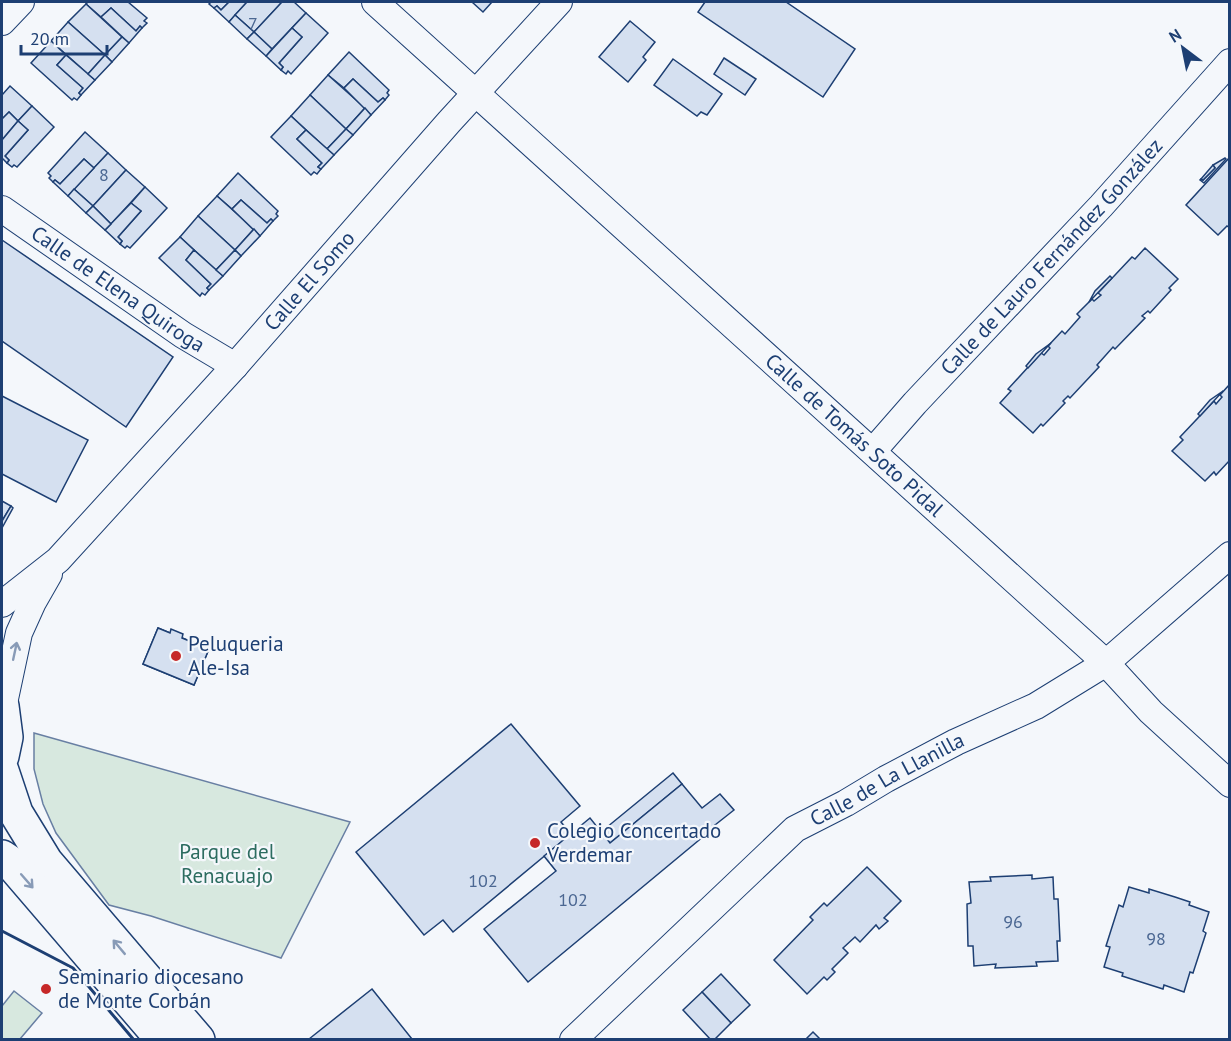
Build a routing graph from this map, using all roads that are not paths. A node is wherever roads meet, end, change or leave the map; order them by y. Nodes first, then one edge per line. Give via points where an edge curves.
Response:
1 (21, 2) edge
2 (375, 2) edge
3 (559, 2) edge
4 (2, 22) edge
5 (1230, 62) edge
6 (475, 93) junction
7 (2, 209) edge
8 (235, 366) junction
9 (873, 451) junction
10 (1230, 555) edge
11 (57, 560) junction
12 (2, 604) edge
13 (1106, 663) junction
14 (2, 707) edge
15 (2, 756) edge
16 (2, 771) edge
17 (1230, 784) edge
18 (2, 857) edge
19 (163, 1040) edge
20 (198, 1040) edge
21 (573, 1040) edge

1 - 4 street
2 - 6 street, Calle de Tomás Soto Pidal
3 - 6 street, Calle El Somo
5 - 9 street, Calle de Lauro Fernández González
6 - 8 street, Calle El Somo
6 - 9 street, Calle de Tomás Soto Pidal
7 - 8 street, Calle de Elena Quiroga via 183,335
8 - 11 street, Calle El Somo
9 - 13 street, Calle de Tomás Soto Pidal
10 - 13 street, Calle de La Llanilla
11 - 12 street, Calle El Somo
14 -> 11 street, Calle El Somo via 19,633
13 - 17 street, Calle de Tomás Soto Pidal via 1151,712
13 - 21 street, Calle de La Llanilla via 1036,706 956,742 795,829
14 - 15 main road via 6,737
20 -> 16 main road via 46,862 15,813
18 -> 19 main road

